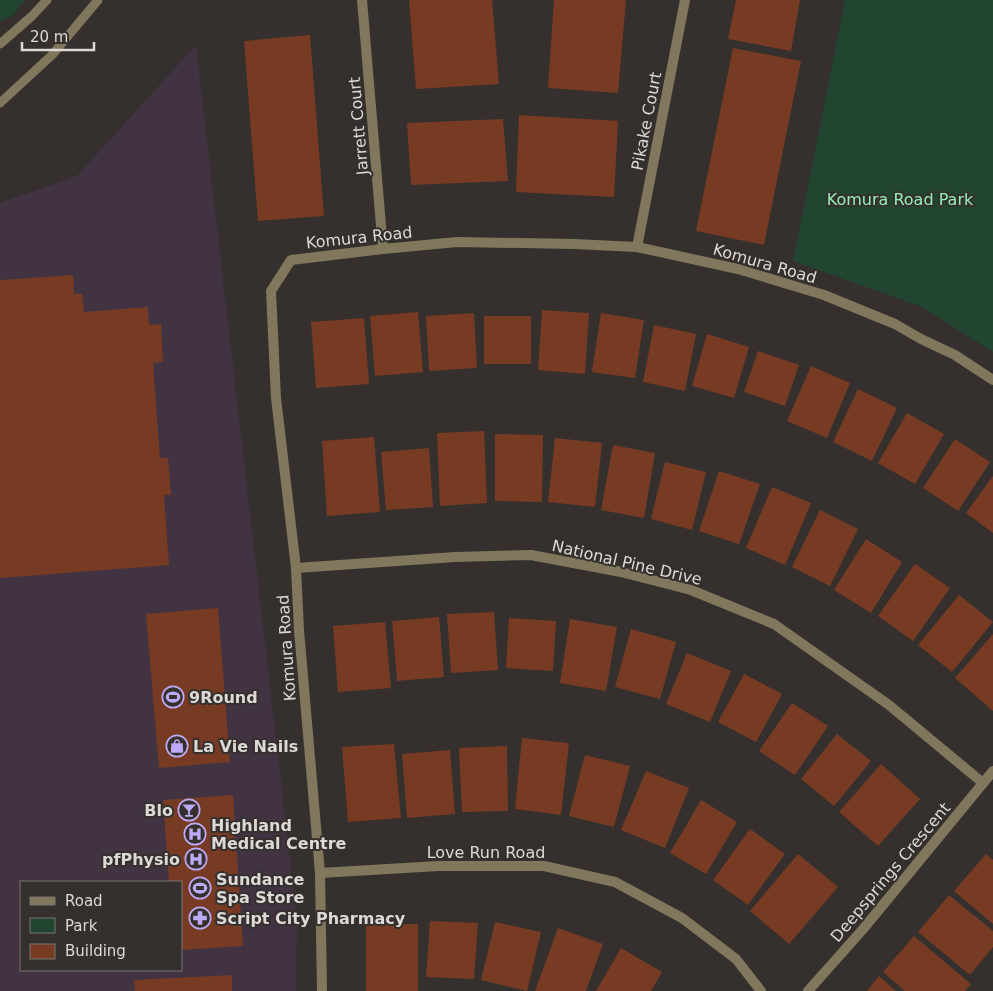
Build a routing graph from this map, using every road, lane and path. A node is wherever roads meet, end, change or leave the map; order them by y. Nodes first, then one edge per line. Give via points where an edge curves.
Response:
1 (47, 0) edge
2 (98, 0) edge
3 (362, 0) edge
4 (685, 0) edge
5 (0, 44) edge
6 (0, 103) edge
7 (637, 247) junction
8 (383, 249) junction
9 (993, 380) edge
10 (296, 568) junction
11 (993, 771) edge
12 (983, 784) junction
13 (320, 873) junction
14 (322, 991) edge
15 (761, 991) edge
16 (808, 991) edge

1 - 5 lane
2 - 6 lane via 52,55
3 - 8 street, Jarrett Court
4 - 7 street, Pikake Court
7 - 8 street, Komura Road via 457,242
7 - 9 street, Komura Road via 738,269 824,295 895,324 955,355
8 - 10 street, Komura Road via 291,260 271,291 276,398
10 - 12 street, National Pine Drive via 531,555 621,572 691,590 774,624 889,705
10 - 13 street, Komura Road via 298,630
11 - 12 street, Deepsprings Crescent
12 - 16 street, Deepsprings Crescent
13 - 14 street, Komura Road
13 - 15 street, Love Run Road via 438,866 544,866 615,882 690,924 736,959

